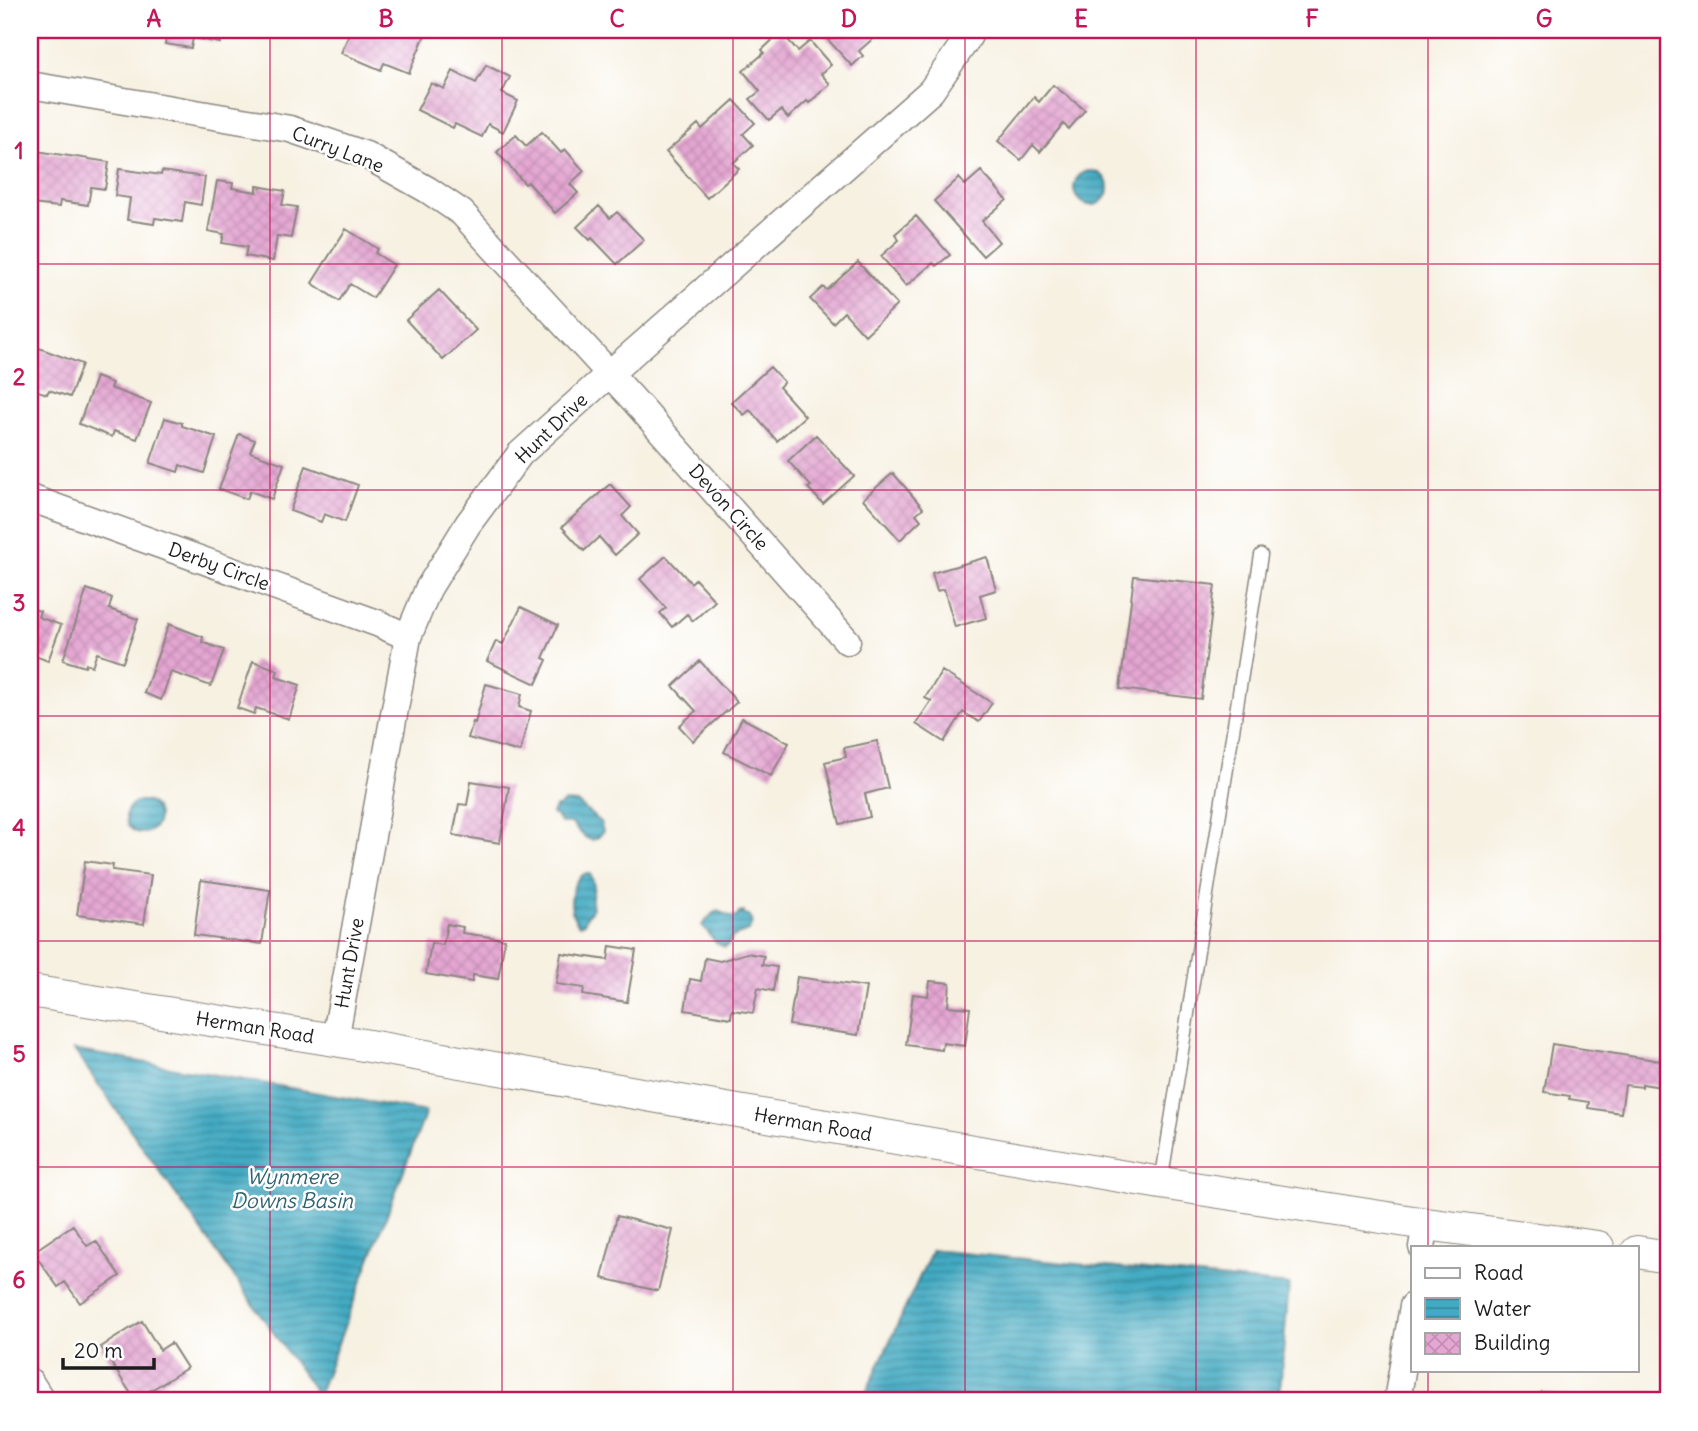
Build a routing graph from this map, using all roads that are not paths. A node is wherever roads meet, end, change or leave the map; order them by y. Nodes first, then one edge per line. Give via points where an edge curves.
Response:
1 (972, 30) edge
2 (30, 85) edge
3 (609, 374) junction
4 (30, 498) edge
5 (1261, 555) dead end
6 (408, 637) junction
7 (847, 641) dead end
8 (30, 991) edge
9 (335, 1040) junction
10 (1161, 1183) junction
11 (1424, 1236) edge
12 (1582, 1246) edge
13 (1638, 1252) edge
14 (1668, 1257) edge
15 (1411, 1318) edge
16 (30, 1382) edge
17 (42, 1401) edge
18 (1397, 1401) edge

1 - 3 street, Hunt Drive via 931,92
2 - 3 street, Curry Lane via 290,129 366,155 462,213
3 - 6 street, Hunt Drive via 520,454 468,524 428,589
3 - 7 street, Devon Circle
4 - 6 street, Derby Circle
5 - 10 lane
6 - 9 street, Hunt Drive
8 - 9 street, Herman Road
9 - 10 street, Herman Road
10 - 11 street, Herman Road
11 - 12 street, Herman Road
13 - 14 street
15 - 18 street
16 - 17 street

